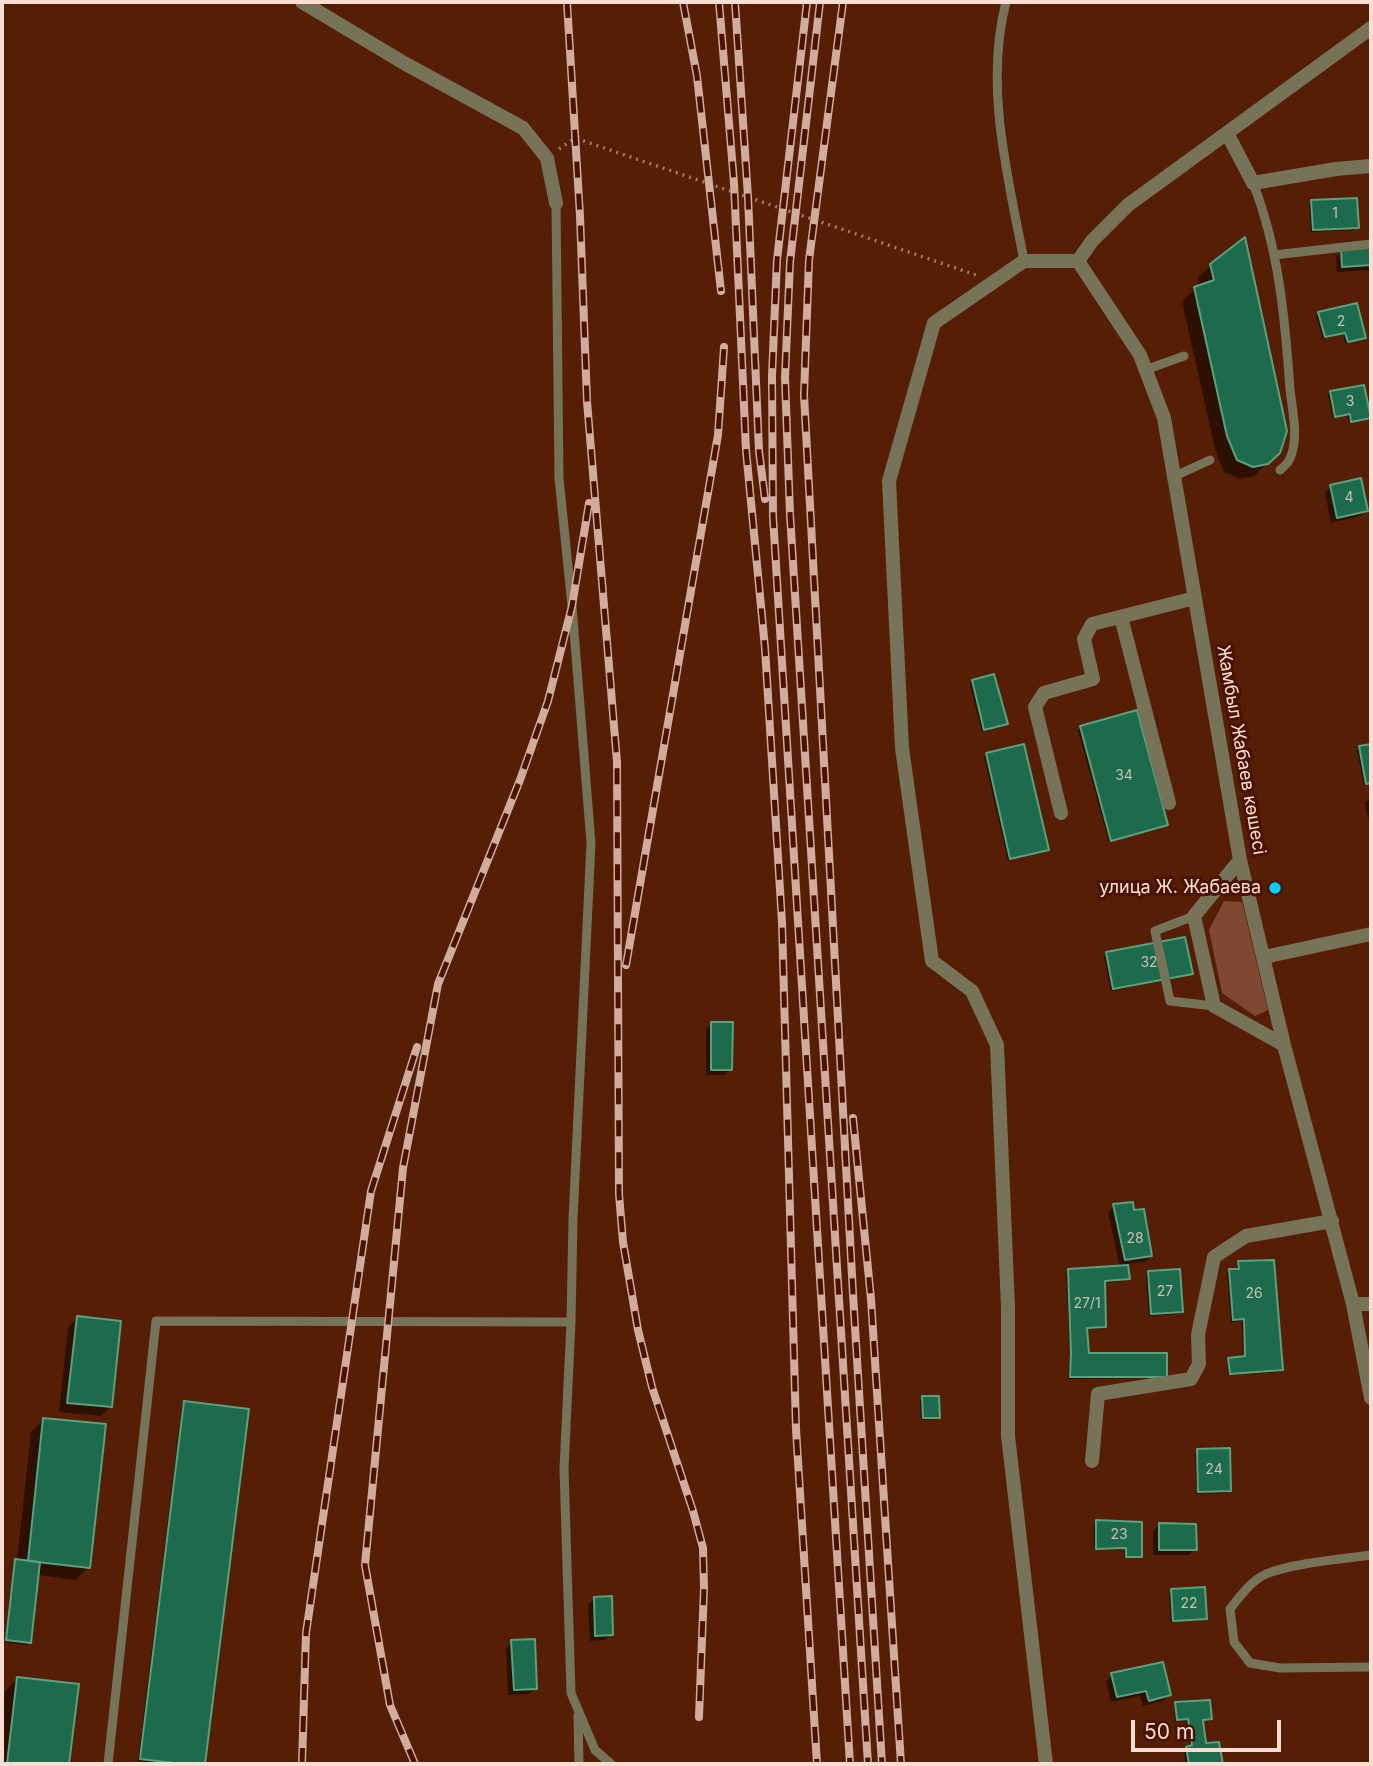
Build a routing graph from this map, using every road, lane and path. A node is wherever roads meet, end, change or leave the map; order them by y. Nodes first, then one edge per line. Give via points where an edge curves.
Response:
1 (302, 2) edge
2 (1006, 2) edge
3 (1371, 29) edge
4 (1227, 133) junction
5 (547, 158) junction
6 (1371, 166) edge
7 (1253, 183) junction
8 (556, 203) joint
9 (1371, 244) edge
10 (1274, 255) junction
11 (1024, 261) junction
12 (1078, 261) junction
13 (995, 281) junction
14 (1184, 356) dead end
15 (1145, 370) junction
16 (1210, 460) dead end
17 (1280, 470) dead end
18 (1175, 476) junction
19 (1195, 598) junction
20 (1121, 617) junction
21 (1169, 803) dead end
22 (1061, 813) dead end
23 (1240, 860) junction
24 (1194, 916) junction
25 (1371, 934) edge
26 (1264, 957) junction
27 (1214, 1006) junction
28 (1284, 1045) junction
29 (1332, 1221) junction
30 (1353, 1304) junction
31 (1371, 1304) edge
32 (571, 1322) junction
33 (1371, 1398) edge
34 (1092, 1461) dead end
35 (1371, 1555) edge
36 (1371, 1667) edge
37 (578, 1710) junction
38 (108, 1764) edge
39 (579, 1764) edge
40 (611, 1764) edge
41 (1046, 1764) edge

1 - 5 street via 523,128
2 - 11 lane via 999,27 998,121
3 - 4 street
4 - 7 street
4 - 12 street via 1128,205
5 - 8 street
5 - 13 path via 575,138
6 - 7 street
7 - 10 lane
8 - 32 lane via 559,478 591,843
9 - 10 lane
10 - 17 lane via 1294,433 1292,453
11 - 12 street
11 - 13 street
12 - 15 street, Жамбыл Жабаев көшесі via 1140,355
13 - 41 street via 934,323 889,481 902,748 932,961 972,991 997,1045 1008,1308 1008,1436
14 - 15 lane
15 - 18 street, Жамбыл Жабаев көшесі via 1164,418
16 - 18 lane
18 - 19 street, Жамбыл Жабаев көшесі
19 - 20 street
19 - 23 street, Жамбыл Жабаев көшесі
20 - 21 street
20 - 22 street via 1092,624 1084,639 1093,679 1044,693 1035,707
23 - 24 street
23 - 26 street, Жамбыл Жабаев көшесі
24 - 27 street
24 - 27 lane via 1155,931 1167,989 1170,1001
25 - 26 street
26 - 28 street, Жамбыл Жабаев көшесі
27 - 28 street
28 - 29 street, Жамбыл Жабаев көшесі
29 - 30 street, Жамбыл Жабаев көшесі
29 - 34 street via 1246,1236 1214,1257 1198,1335 1199,1364 1191,1379 1098,1394
30 - 31 street
30 - 33 street, Жамбыл Жабаев көшесі
32 - 37 lane via 564,1469 571,1693
32 - 38 lane via 156,1321
35 - 36 lane via 1266,1574 1230,1609 1234,1642 1250,1662 1280,1668
37 - 39 lane
37 - 40 lane via 596,1750

